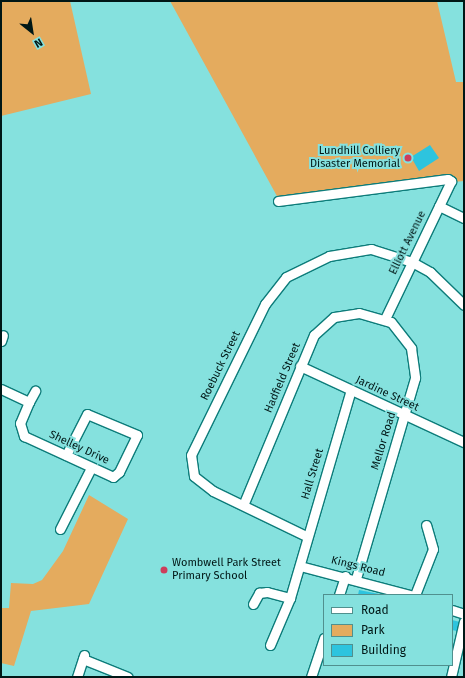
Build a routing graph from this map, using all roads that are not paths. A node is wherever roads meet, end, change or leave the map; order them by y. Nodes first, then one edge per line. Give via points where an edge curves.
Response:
1 (278, 201) dead end
2 (439, 206) junction
3 (464, 218) edge
4 (412, 262) junction
5 (464, 306) edge
6 (385, 319) junction
7 (300, 366) junction
8 (1, 389) edge
9 (351, 390) junction
10 (35, 391) dead end
11 (29, 402) junction
12 (405, 415) junction
13 (464, 442) edge
14 (66, 455) junction
15 (91, 468) junction
16 (244, 503) junction
17 (426, 525) dead end
18 (60, 529) dead end
19 (306, 536) junction
20 (300, 566) junction
21 (345, 576) junction
22 (356, 579) junction
23 (339, 594) edge
24 (407, 594) edge
25 (415, 594) edge
26 (290, 598) junction
27 (253, 604) dead end
28 (453, 610) edge
29 (464, 614) edge
30 (464, 621) edge
31 (323, 641) edge
32 (270, 645) dead end
33 (76, 677) edge
34 (128, 677) edge
35 (311, 677) edge
36 (451, 677) edge

1 - 2 street, Elliott Avenue via 448,179 451,181
2 - 3 street
2 - 4 street, Elliott Avenue
4 - 5 street, Roebuck Street via 446,285
4 - 6 street, Elliott Avenue
4 - 16 street, Roebuck Street via 371,249 329,256 286,277 265,304 191,455 194,476 213,491
6 - 7 street, Hadfield Street via 359,314 334,317 314,335
6 - 12 street, Mellor Road via 400,331 413,356 415,378
7 - 9 street, Jardine Street
7 - 16 street, Hadfield Street
8 - 11 street
9 - 12 street, Jardine Street
9 - 19 street, Hall Street
10 - 11 street, Shelley Drive
11 - 14 street, Shelley Drive via 20,423 24,436
12 - 13 street, Jardine Street
12 - 22 street, Mellor Road
14 - 15 street, Shelley Drive
14 - 15 street, Shelley Drive via 84,412 137,435 117,476
15 - 18 street
16 - 19 street, Roebuck Street
17 - 25 street via 433,549
19 - 20 street, Hall Street
20 - 21 street, Kings Road
20 - 26 street, Hall Street
21 - 22 street, Kings Road
21 - 23 street
22 - 24 street, Kings Road
26 - 27 street via 267,592 259,593
26 - 32 street, Hall Street
28 - 29 street
30 - 36 street
31 - 35 street
33 - 34 street via 83,657

